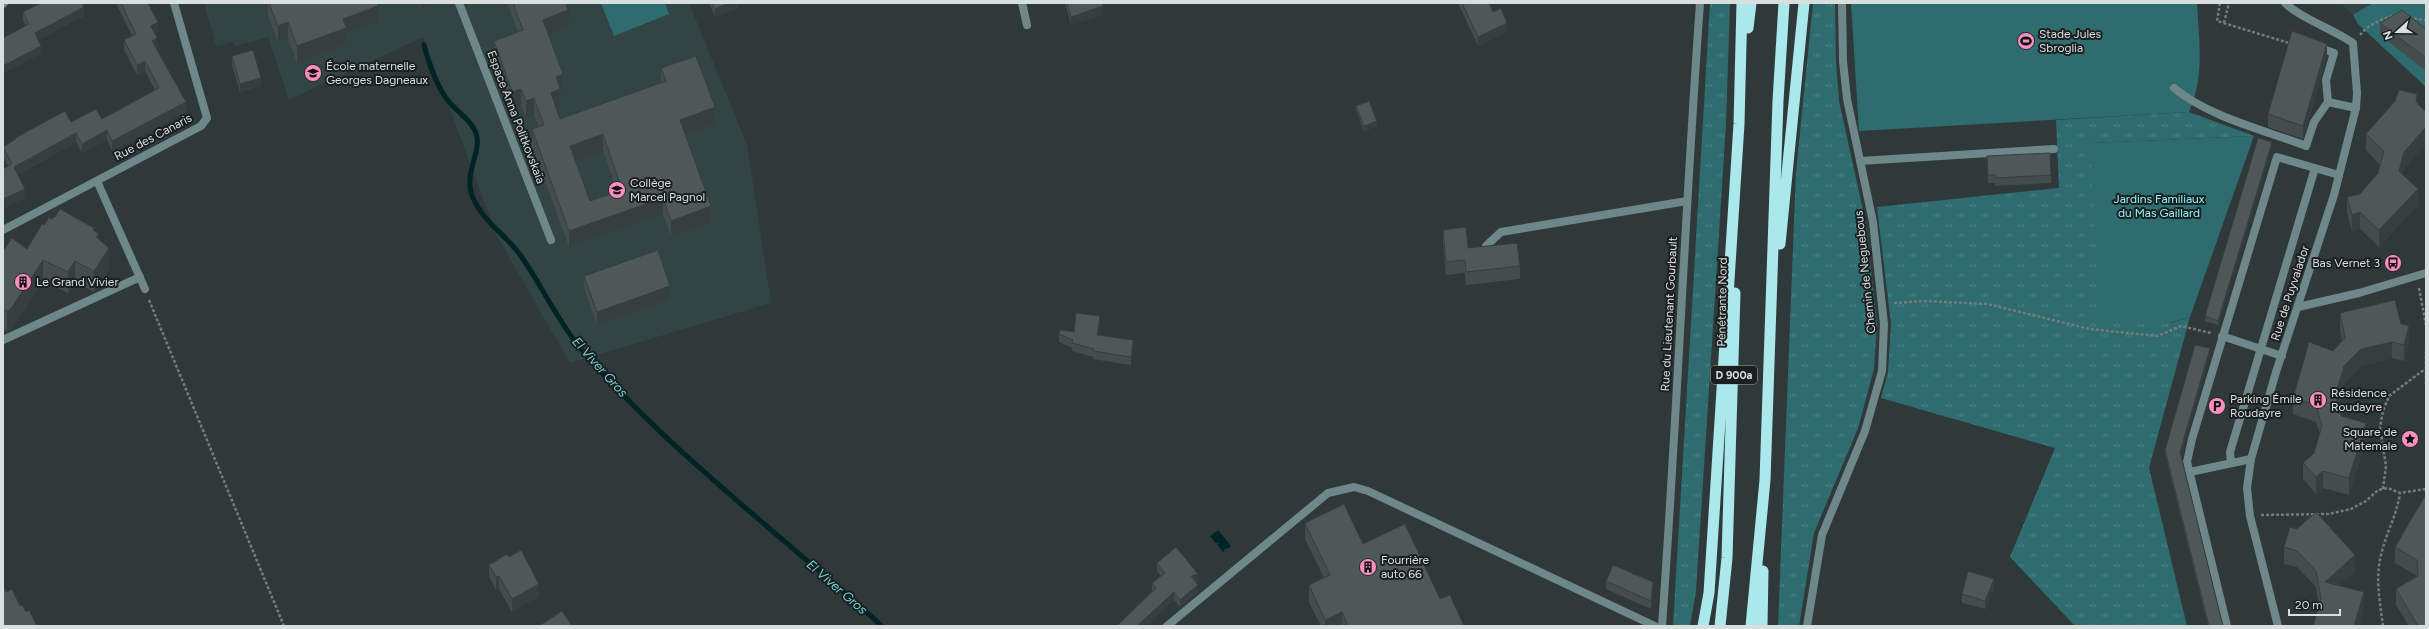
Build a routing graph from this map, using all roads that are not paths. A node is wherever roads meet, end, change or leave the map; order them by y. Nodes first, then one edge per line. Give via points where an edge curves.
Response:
1 (174, 3) edge
2 (459, 3) edge
3 (1022, 3) edge
4 (1700, 3) edge
5 (1742, 3) edge
6 (1751, 3) edge
7 (1784, 3) edge
8 (1804, 3) edge
9 (1842, 3) edge
10 (2285, 3) edge
11 (1027, 25) dead end
12 (2294, 38) edge
13 (2174, 88) dead end
14 (2328, 102) junction
15 (2356, 108) junction
16 (1739, 124) junction
17 (2054, 149) dead end
18 (1860, 161) junction
19 (2315, 168) junction
20 (2339, 175) junction
21 (97, 181) junction
22 (1687, 201) junction
23 (3, 230) edge
24 (551, 240) dead end
25 (1486, 246) edge
26 (2426, 274) edge
27 (140, 277) junction
28 (145, 289) road end
29 (2298, 307) junction
30 (2222, 336) junction
31 (3, 340) edge
32 (2260, 348) junction
33 (2282, 356) junction
34 (1770, 358) junction
35 (2251, 459) junction
36 (2231, 463) junction
37 (2190, 472) junction
38 (1765, 480) junction
39 (1166, 626) edge
40 (1655, 626) edge
41 (1662, 626) edge
42 (1703, 626) edge
43 (1720, 626) edge
44 (1751, 626) edge
45 (1762, 626) edge
46 (1807, 626) edge
47 (2227, 626) edge
48 (2278, 626) edge

1 - 21 street, Rue des Canaris via 207,118 201,126
2 - 24 street, Espace Anna Politkovskaïa
3 - 11 street
4 - 22 street, Rue du Lieutenant Gourbault
5 - 16 highway
6 - 16 highway, Pénétrante Nord / D 900a
7 - 34 highway, D 900a via 1778,101
8 - 34 highway
9 - 18 street, Chemin de Neguebous via 1843,61 1847,99
10 - 15 street, Rue de Puyvalador via 2293,10 2335,30 2353,43
12 - 14 street via 2334,53 2326,80
13 - 14 street via 2189,101 2206,109 2306,146 2314,122
14 - 15 street
15 - 20 street, Rue de Puyvalador
16 - 42 highway via 1709,593
16 - 43 highway, Pénétrante Nord / D 900a via 1727,558
17 - 18 street
18 - 46 street, Chemin de Neguebous via 1873,222 1884,324 1882,371 1865,431 1822,535
19 - 20 street
19 - 30 street via 2277,157
19 - 32 street
20 - 29 street, Rue de Puyvalador
21 - 23 street, Rue des Canaris
21 - 27 street
22 - 25 street via 1501,232
22 - 41 street, Rue du Lieutenant Gourbault via 1674,470
26 - 29 street
27 - 28 street
27 - 31 street
29 - 33 street, Rue de Puyvalador
30 - 32 street
30 - 37 street via 2192,439 2187,462
32 - 33 street
32 - 36 street via 2230,452
33 - 35 street, Rue de Puyvalador
34 - 38 highway, D 900a
35 - 36 street
35 - 48 street, Rue de Puyvalador via 2247,488 2250,516
36 - 37 street
37 - 47 street
38 - 44 highway, D 900a
38 - 45 highway
39 - 40 street via 1328,493 1354,487 1376,494

